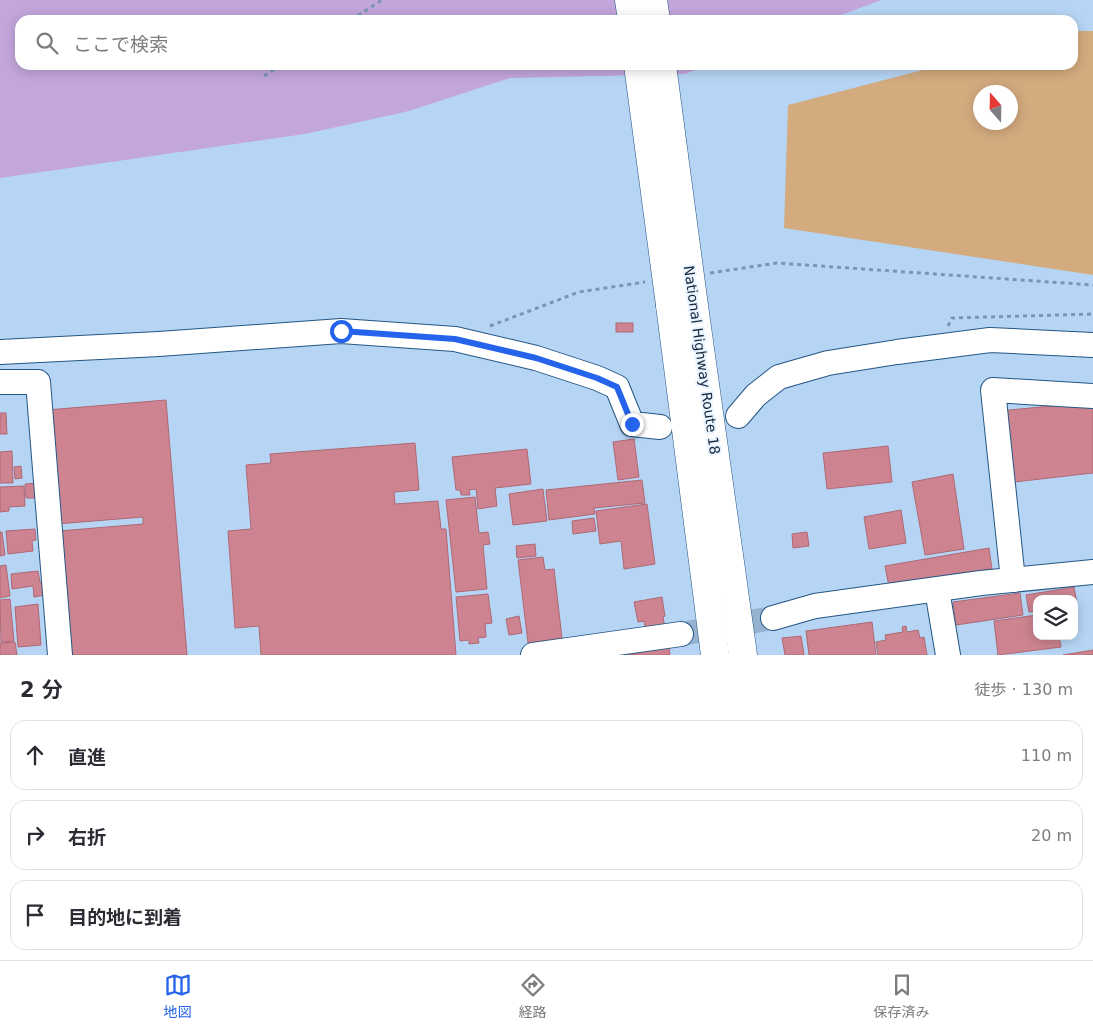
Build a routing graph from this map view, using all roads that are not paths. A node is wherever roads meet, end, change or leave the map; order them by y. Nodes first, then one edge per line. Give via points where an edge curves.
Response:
1 (629, 0) edge
2 (653, 0) edge
3 (631, 15) edge
4 (655, 15) edge
5 (639, 70) edge
6 (662, 70) edge
7 (682, 305) junction
8 (1093, 345) edge
9 (0, 352) edge
10 (0, 382) edge
11 (1093, 396) edge
12 (738, 416) dead end
13 (660, 427) dead end
14 (1093, 572) edge
15 (1013, 580) junction
16 (937, 590) junction
17 (773, 618) tunnel mouth
18 (680, 634) tunnel mouth
19 (60, 655) edge
20 (533, 655) edge
21 (715, 655) edge
22 (743, 655) edge
23 (948, 655) edge

1 - 3 highway
2 - 4 highway
5 - 7 highway, National Highway Route 18, bridge
6 - 7 highway, National Highway Route 18, bridge
7 - 21 highway, National Highway Route 18
7 - 22 highway, National Highway Route 18
8 - 12 street via 990,340 828,363 779,377 756,395
9 - 13 street via 341,331 455,339 536,358 597,378 617,387 632,424
10 - 19 street via 38,382
11 - 15 street via 992,390
14 - 15 street
15 - 16 street
16 - 17 street via 815,606
16 - 23 street
18 - 20 street

